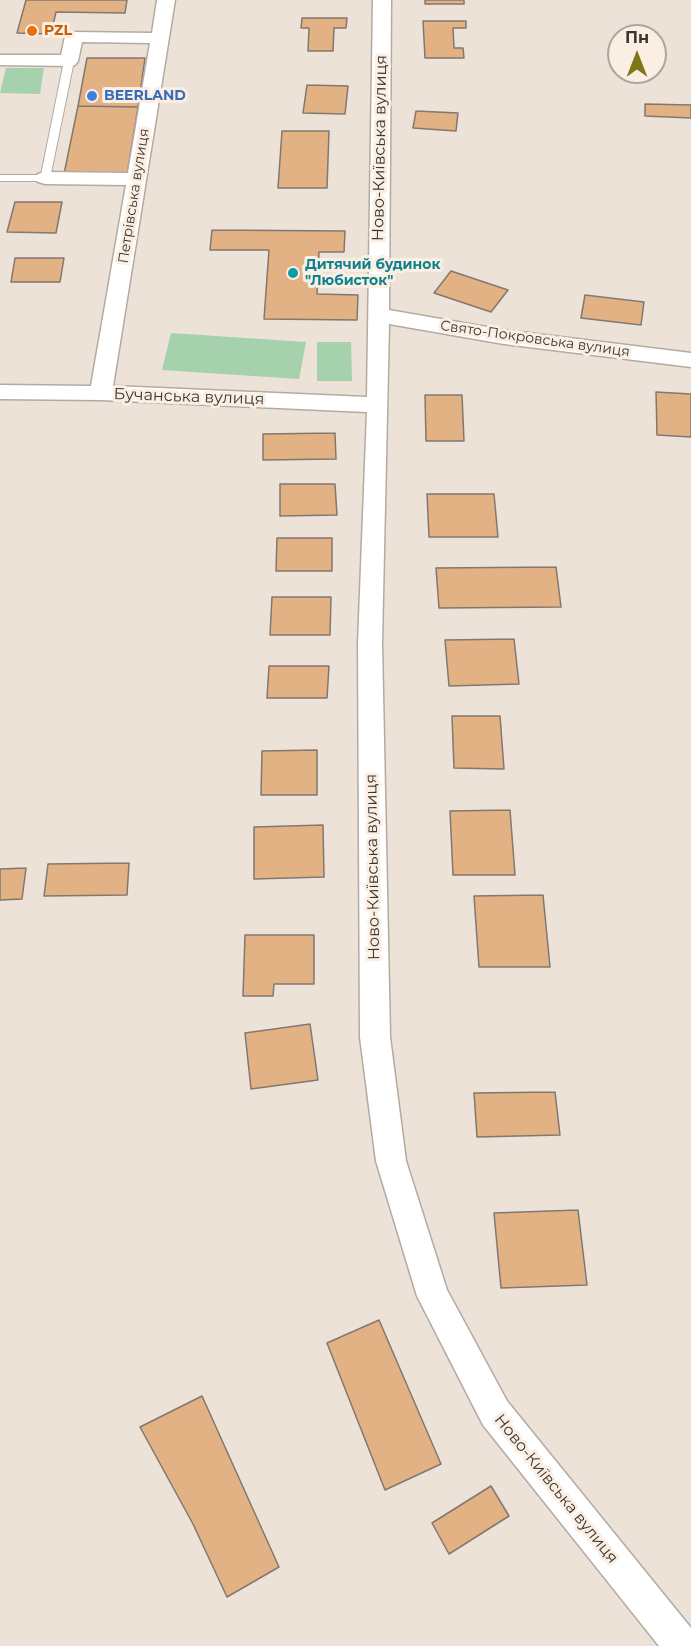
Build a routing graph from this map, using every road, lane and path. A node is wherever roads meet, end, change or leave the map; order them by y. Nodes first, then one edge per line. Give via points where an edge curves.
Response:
1 (166, 0) edge
2 (382, 0) edge
3 (160, 38) junction
4 (0, 60) edge
5 (69, 61) junction
6 (0, 178) edge
7 (45, 178) junction
8 (137, 179) junction
9 (379, 315) junction
10 (691, 360) edge
11 (0, 392) edge
12 (101, 393) junction
13 (378, 405) junction
14 (682, 1646) edge

1 - 3 street, Петрівська вулиця
2 - 9 street, Ново-Київська вулиця
3 - 5 street via 74,36
3 - 8 street, Петрівська вулиця
4 - 5 street
5 - 7 lane
6 - 7 lane
7 - 8 street
8 - 12 street, Петрівська вулиця
9 - 10 street, Свято-Покровська вулиця via 504,337
9 - 13 street, Ново-Київська вулиця
11 - 12 street, Бучанська вулиця
12 - 13 street, Бучанська вулиця
13 - 14 street, Ново-Київська вулиця via 369,643 375,1036 391,1161 433,1296 495,1413

